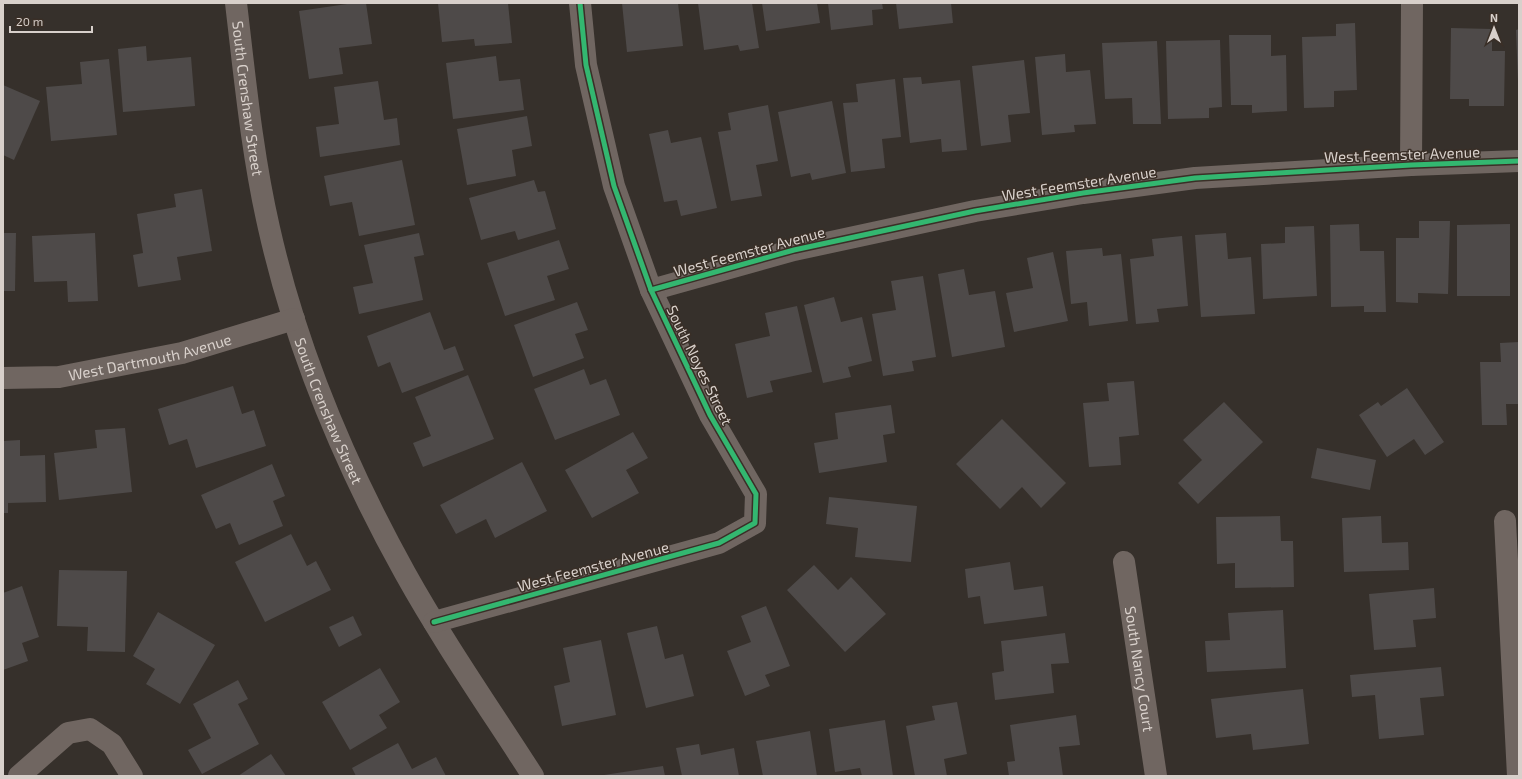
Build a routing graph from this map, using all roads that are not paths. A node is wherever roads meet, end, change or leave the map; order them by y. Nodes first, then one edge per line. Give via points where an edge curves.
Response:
1 (236, 3) edge
2 (580, 3) edge
3 (1412, 3) edge
4 (1519, 161) edge
5 (1411, 165) junction
6 (651, 290) junction
7 (294, 319) junction
8 (3, 378) edge
9 (1504, 521) dead end
10 (755, 523) joint
11 (1124, 562) dead end
12 (434, 622) junction
13 (19, 776) edge
14 (132, 776) edge
15 (534, 776) edge
16 (1156, 776) edge
17 (1518, 776) edge

1 - 7 street, South Crenshaw Street via 252,147 269,229
2 - 6 street, South Noyes Street via 586,65 614,186
3 - 5 street
4 - 5 street, West Feemster Avenue
5 - 6 street, West Feemster Avenue via 1195,178 975,211 794,250
6 - 10 street, South Noyes Street via 710,415 756,494
7 - 8 street, West Dartmouth Avenue via 182,353 59,377
7 - 12 street, South Crenshaw Street via 332,423 371,510
9 - 17 street
10 - 12 street, West Feemster Avenue via 719,543
11 - 16 street, South Nancy Court
12 - 15 street, South Crenshaw Street
13 - 14 street via 68,733 90,729 112,744

